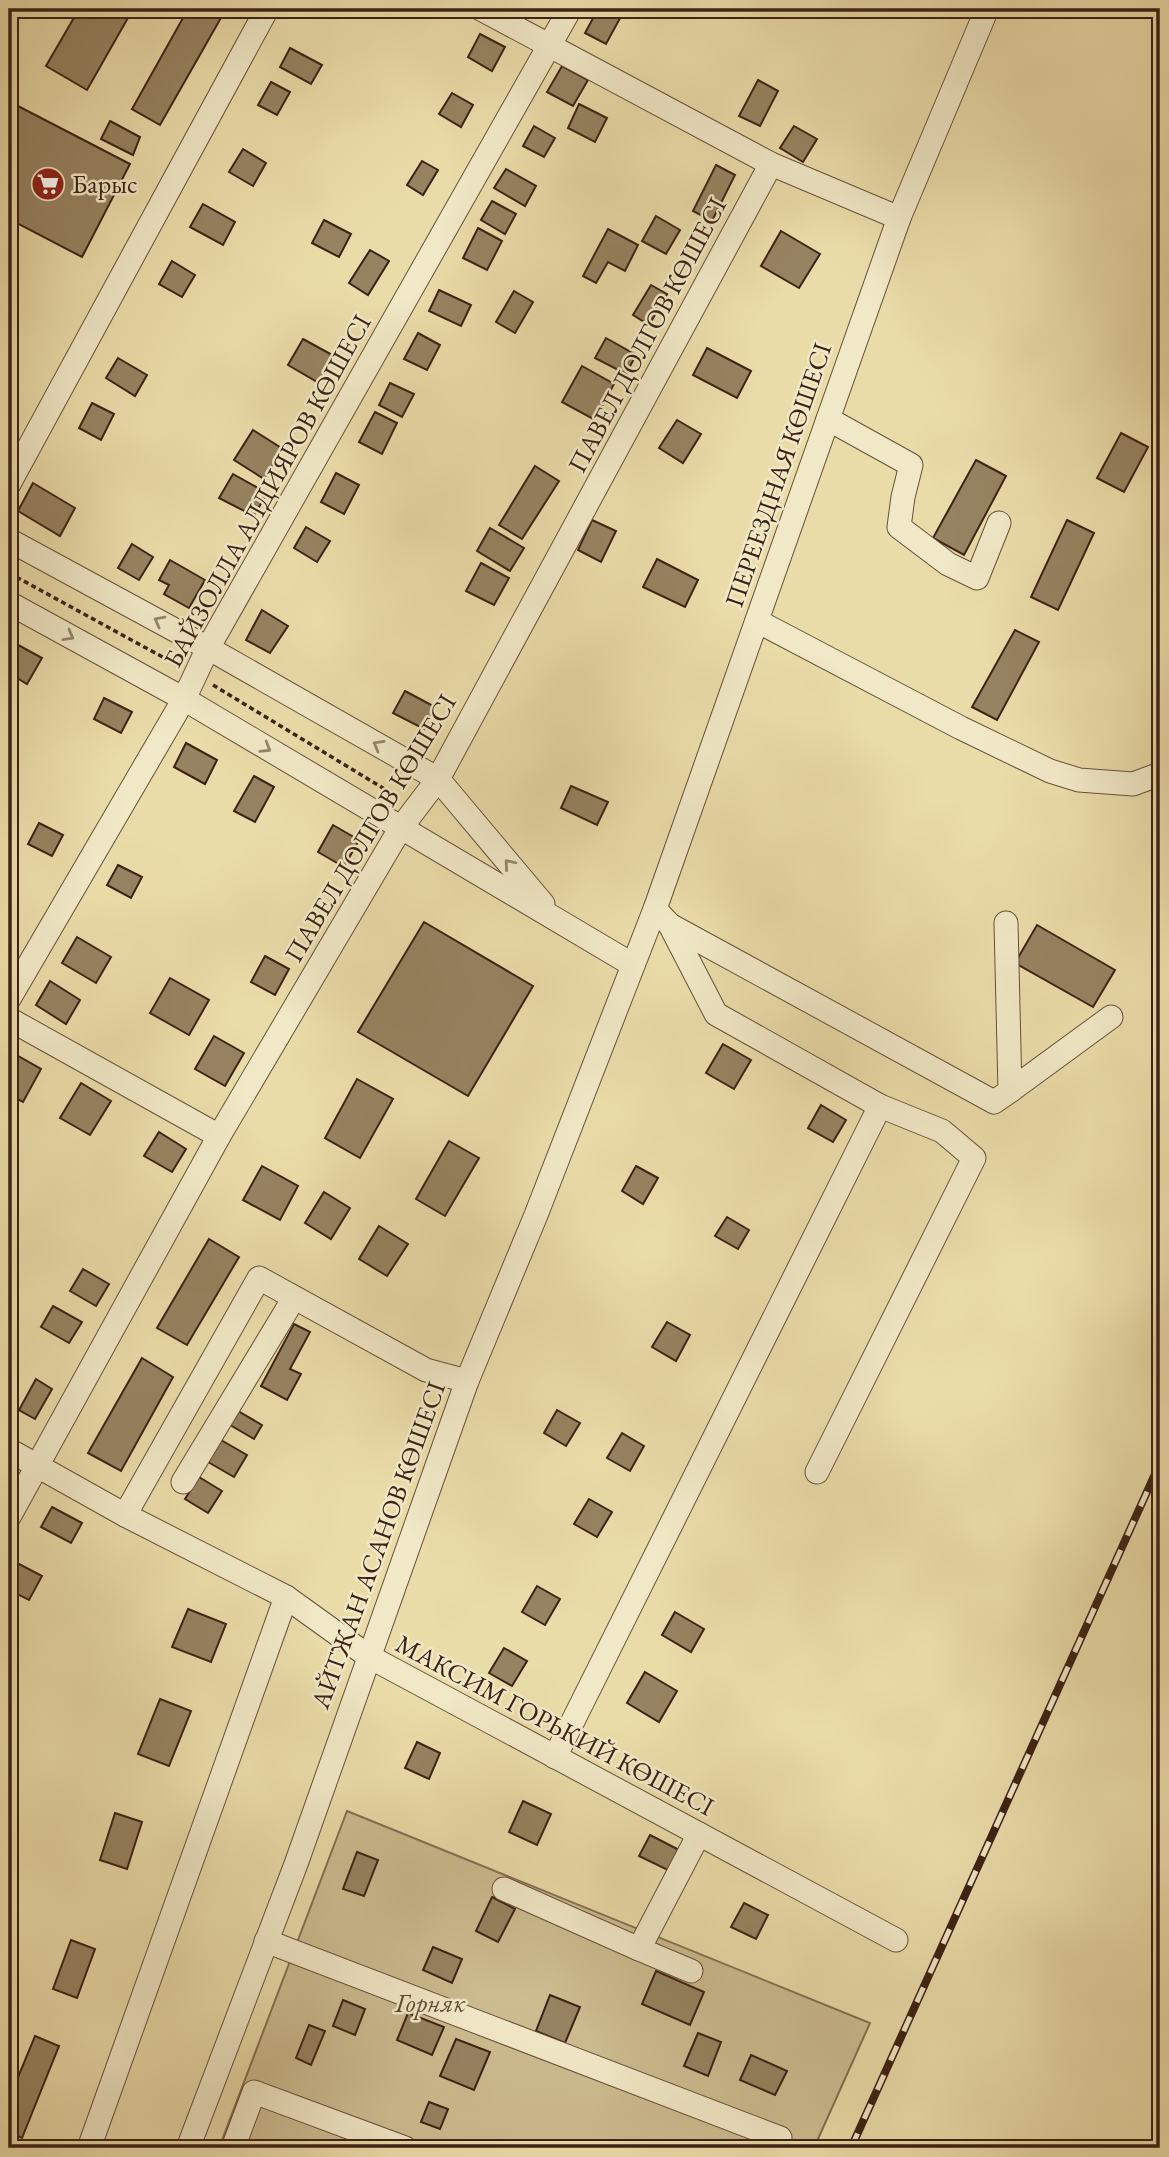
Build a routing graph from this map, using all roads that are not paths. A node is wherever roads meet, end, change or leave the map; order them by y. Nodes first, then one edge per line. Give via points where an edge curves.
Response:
1 (267, 9) edge
2 (481, 9) edge
3 (570, 9) edge
4 (987, 9) edge
5 (550, 46) junction
6 (771, 164) junction
7 (899, 218) junction
8 (828, 419) junction
9 (9, 484) edge
10 (999, 523) dead end
11 (9, 540) edge
12 (9, 603) edge
13 (757, 621) junction
14 (208, 648) junction
15 (184, 699) junction
16 (1160, 774) edge
17 (438, 779) junction
18 (400, 828) junction
19 (553, 916) junction
20 (662, 917) junction
21 (1006, 923) dead end
22 (633, 965) junction
23 (9, 999) edge
24 (1111, 1017) dead end
25 (9, 1019) edge
26 (1010, 1091) junction
27 (880, 1106) junction
28 (219, 1136) junction
29 (294, 1298) junction
30 (467, 1381) junction
31 (9, 1450) edge
32 (37, 1466) junction
33 (817, 1472) dead end
34 (183, 1482) dead end
35 (125, 1514) junction
36 (9, 1517) edge
37 (286, 1597) junction
38 (368, 1657) junction
39 (555, 1757) junction
40 (699, 1835) junction
41 (504, 1889) dead end
42 (896, 1940) dead end
43 (266, 1941) junction
44 (639, 1950) junction
45 (691, 1971) dead end
46 (780, 2138) dead end
47 (89, 2148) edge
48 (188, 2148) edge
49 (233, 2148) edge
50 (405, 2148) edge

1 - 9 street
2 - 5 street
3 - 5 street, БАЙЗОЛЛА АЛДИЯРОВ КӨШЕСІ
4 - 7 street, ПЕРЕЕЗДНАЯ КӨШЕСІ
5 - 6 street
5 - 14 street, БАЙЗОЛЛА АЛДИЯРОВ КӨШЕСІ
6 - 7 street
6 - 17 street, ПАВЕЛ ДОЛГОВ КӨШЕСІ
7 - 8 street, ПЕРЕЕЗДНАЯ КӨШЕСІ
8 - 10 street via 911,466 899,527 948,565 977,578
8 - 13 street, ПЕРЕЕЗДНАЯ КӨШЕСІ
14 -> 11 street
12 -> 15 street
13 - 16 street via 1050,771 1079,780 1133,784
13 - 20 street, ПЕРЕЕЗДНАЯ КӨШЕСІ
14 - 15 street, БАЙЗОЛЛА АЛДИЯРОВ КӨШЕСІ
17 -> 14 street
15 -> 18 street
15 - 23 street, БАЙЗОЛЛА АЛДИЯРОВ КӨШЕСІ
17 - 18 street, ПАВЕЛ ДОЛГОВ КӨШЕСІ
19 -> 17 street
18 - 19 street
18 - 28 street, ПАВЕЛ ДОЛГОВ КӨШЕСІ
19 - 22 street
20 - 22 street, ПЕРЕЕЗДНАЯ КӨШЕСІ
20 - 26 street via 994,1102
20 - 27 street via 716,1014
21 - 26 street
22 - 30 street, АЙТЖАН АСАНОВ КӨШЕСІ
24 - 26 street
25 - 28 street
27 - 33 street via 942,1131 974,1158
27 - 39 street
28 - 32 street, ПАВЕЛ ДОЛГОВ КӨШЕСІ
29 - 30 street via 426,1370
29 - 34 street
29 - 35 street via 258,1278
30 - 38 street, АЙТЖАН АСАНОВ КӨШЕСІ
31 - 32 street, МАКСИМ ГОРЬКИЙ КӨШЕСІ
32 - 35 street, МАКСИМ ГОРЬКИЙ КӨШЕСІ
32 - 36 street, ПАВЕЛ ДОЛГОВ КӨШЕСІ
35 - 37 street, МАКСИМ ГОРЬКИЙ КӨШЕСІ
37 - 38 street, МАКСИМ ГОРЬКИЙ КӨШЕСІ
37 - 47 street
38 - 39 street, МАКСИМ ГОРЬКИЙ КӨШЕСІ
38 - 43 street, АЙТЖАН АСАНОВ КӨШЕСІ
39 - 40 street, МАКСИМ ГОРЬКИЙ КӨШЕСІ
40 - 42 street, МАКСИМ ГОРЬКИЙ КӨШЕСІ
40 - 44 street
41 - 44 street
43 - 46 street
43 - 48 street, АЙТЖАН АСАНОВ КӨШЕСІ
44 - 45 street
49 - 50 street via 254,2092

